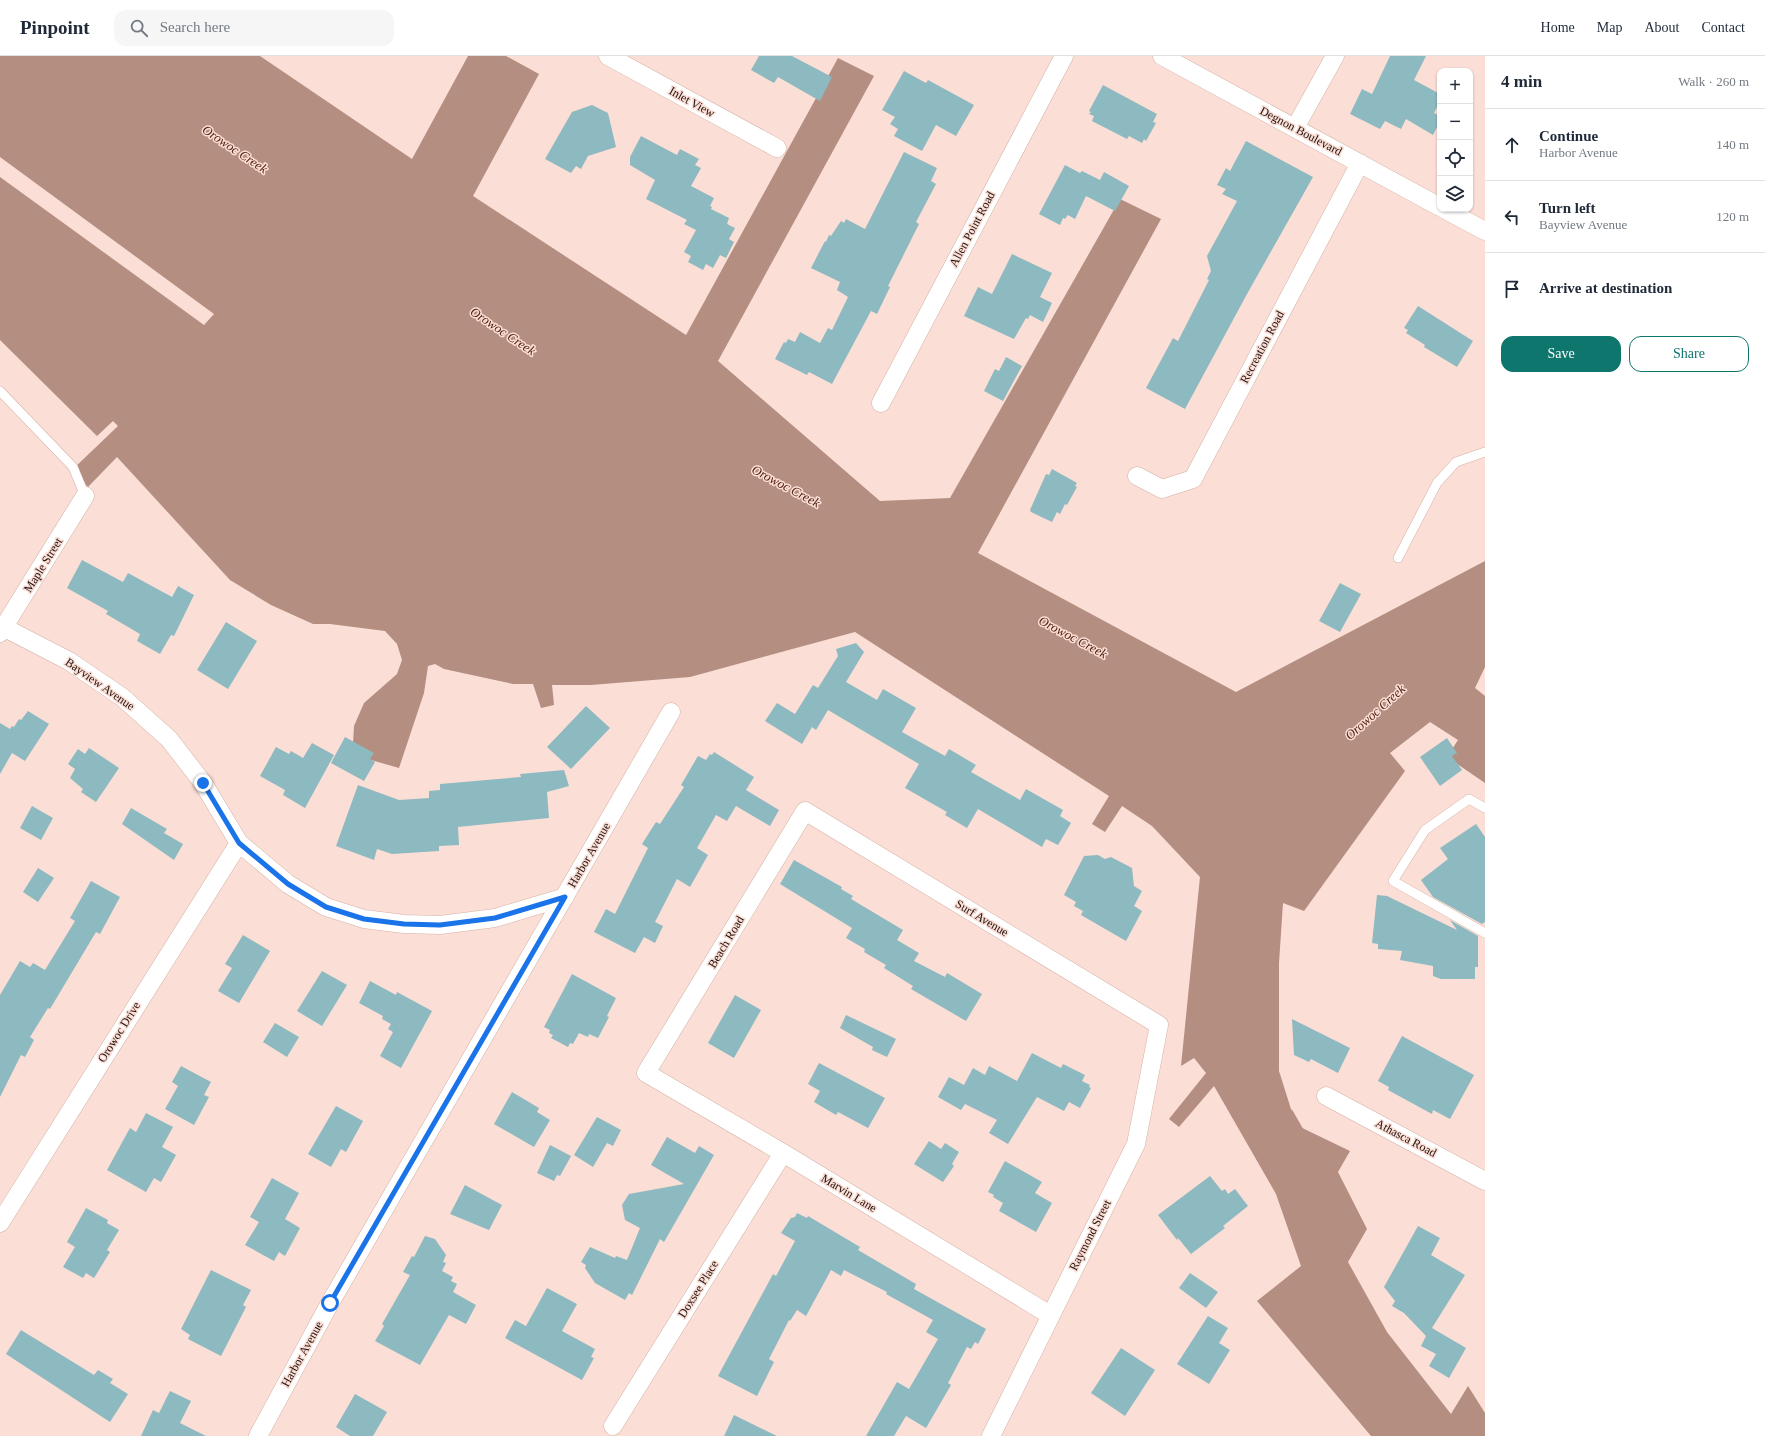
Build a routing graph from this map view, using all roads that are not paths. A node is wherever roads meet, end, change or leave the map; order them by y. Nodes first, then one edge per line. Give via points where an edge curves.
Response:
1 (608, 56) edge
2 (1064, 56) edge
3 (1162, 56) edge
4 (1335, 56) edge
5 (1295, 128) junction
6 (777, 148) dead end
7 (1360, 163) junction
8 (1437, 205) edge
9 (1450, 212) edge
10 (1485, 231) edge
11 (0, 391) edge
12 (881, 403) dead end
13 (1485, 452) edge
14 (1138, 476) dead end
15 (85, 496) joint
16 (1398, 558) dead end
17 (2, 630) edge
18 (671, 712) dead end
19 (1485, 808) edge
20 (805, 811) joint
21 (239, 843) junction
22 (565, 897) junction
23 (1485, 933) edge
24 (1159, 1025) joint
25 (646, 1073) joint
26 (1326, 1096) dead end
27 (783, 1153) junction
28 (1485, 1181) edge
29 (0, 1223) edge
30 (1050, 1315) junction
31 (613, 1426) dead end
32 (995, 1434) edge
33 (258, 1436) edge

1 - 6 street, Inlet View
2 - 12 street, Allen Point Road
3 - 5 street, Degnon Boulevard
4 - 5 street
5 - 7 street, Degnon Boulevard
7 - 8 street, Degnon Boulevard
7 - 14 street, Recreation Road via 1193,479 1162,489
9 - 10 street
11 - 15 lane via 73,467
13 - 16 lane via 1456,462 1437,483
15 - 17 street, Maple Street
17 - 21 street, Bayview Avenue via 76,665 122,697 169,739 203,783
18 - 22 street, Harbor Avenue
19 - 23 lane via 1470,799 1426,830 1393,881
20 - 24 street, Surf Avenue
20 - 25 street, Beach Road
21 - 22 street, Bayview Avenue via 288,884 326,907 364,919 440,925 495,918
21 - 29 street, Orowoc Drive
22 - 33 street, Harbor Avenue via 330,1303
24 - 30 street, Raymond Street via 1136,1144
25 - 27 street, Marvin Lane
26 - 28 street, Athasca Road
27 - 30 street, Marvin Lane
27 - 31 street, Doxsee Place
30 - 32 street, Raymond Street

